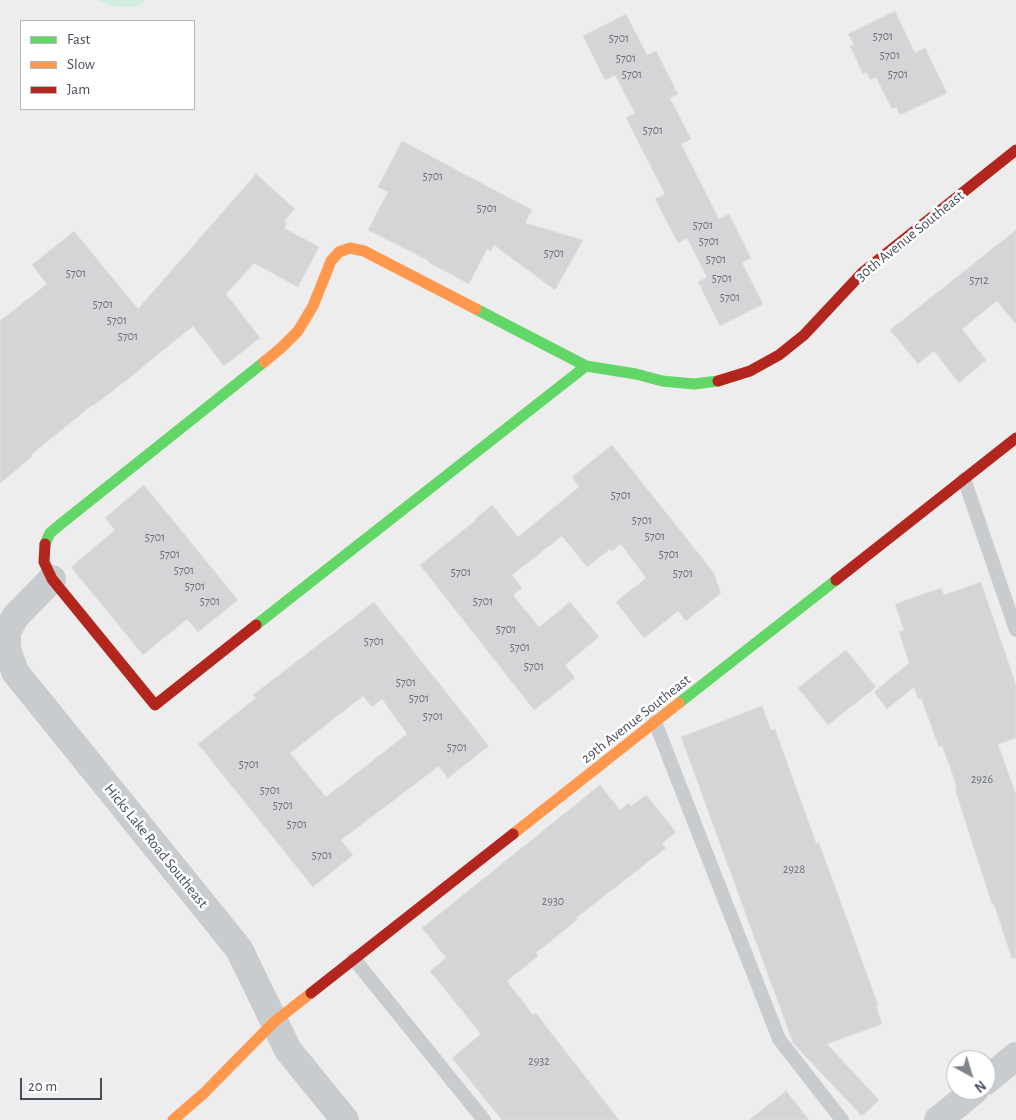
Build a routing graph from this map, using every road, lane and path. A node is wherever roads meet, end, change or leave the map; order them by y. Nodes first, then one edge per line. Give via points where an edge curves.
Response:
1 (1016, 150) edge
2 (586, 366) junction
3 (1016, 438) edge
4 (964, 479) junction
5 (52, 579) junction
6 (1016, 630) edge
7 (7, 671) edge
8 (655, 722) junction
9 (354, 959) junction
10 (274, 1022) junction
11 (1016, 1056) edge
12 (996, 1073) edge
13 (963, 1100) edge
14 (173, 1120) edge
15 (345, 1120) edge
16 (484, 1120) edge
17 (842, 1120) edge
18 (938, 1120) edge

1 - 2 street, 30th Avenue Southeast via 863,272 804,336 750,371 694,384
2 - 5 street via 155,705
2 - 5 street, 30th Avenue Southeast via 364,250 350,248 338,252 331,261 313,306 298,331 281,348 50,533 44,547 44,562
3 - 4 street, 29th Avenue Southeast
4 - 6 lane
4 - 8 street, 29th Avenue Southeast
5 - 7 street, Hicks Lake Road Southeast via 15,617 7,632
7 - 10 street, Hicks Lake Road Southeast via 239,949
8 - 9 street, 29th Avenue Southeast
8 - 17 lane via 779,1039
9 - 10 street, 29th Avenue Southeast
9 - 16 lane
10 - 14 street, 29th Avenue Southeast
10 - 15 street, Hicks Lake Road Southeast via 288,1050
11 - 12 street
13 - 18 street

